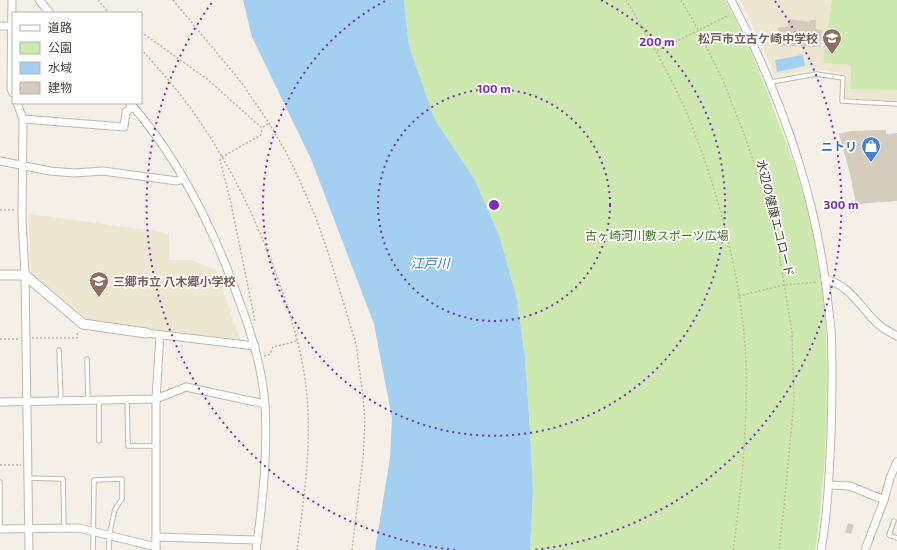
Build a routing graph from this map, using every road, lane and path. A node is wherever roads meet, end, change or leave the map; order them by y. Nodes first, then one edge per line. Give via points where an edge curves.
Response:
1 (12, 0) edge
2 (39, 0) edge
3 (98, 0) edge
4 (173, 0) edge
5 (626, 0) edge
6 (681, 0) edge
7 (731, 0) edge
8 (49, 12) edge
9 (108, 12) edge
10 (733, 13) dead end
11 (0, 26) edge
12 (12, 26) edge
13 (698, 30) junction
14 (142, 33) edge
15 (142, 50) edge
16 (657, 51) junction
17 (771, 82) junction
18 (12, 91) edge
19 (17, 104) edge
20 (897, 104) edge
21 (131, 105) edge
22 (23, 119) junction
23 (269, 123) junction
24 (262, 128) junction
25 (222, 157) junction
26 (0, 161) edge
27 (23, 165) junction
28 (183, 179) junction
29 (22, 209) junction
30 (0, 210) edge
31 (0, 275) edge
32 (25, 275) junction
33 (822, 281) junction
34 (784, 285) junction
35 (739, 296) junction
36 (83, 324) junction
37 (256, 328) dead end
38 (146, 333) joint
39 (160, 335) junction
40 (897, 336) edge
41 (0, 339) edge
42 (25, 339) junction
43 (298, 341) junction
44 (255, 346) junction
45 (59, 350) dead end
46 (270, 354) dead end
47 (87, 359) dead end
48 (127, 399) junction
49 (156, 399) junction
50 (99, 400) junction
51 (88, 401) junction
52 (0, 402) edge
53 (26, 402) junction
54 (61, 402) junction
55 (265, 404) junction
56 (99, 441) dead end
57 (156, 446) junction
58 (897, 462) edge
59 (0, 465) edge
60 (27, 466) junction
61 (27, 478) junction
62 (0, 482) edge
63 (829, 485) junction
64 (884, 500) junction
65 (894, 521) dead end
66 (64, 528) junction
67 (0, 529) edge
68 (28, 529) junction
69 (94, 532) junction
70 (109, 536) junction
71 (156, 537) junction
72 (897, 538) edge
73 (258, 540) junction
74 (156, 548) edge
75 (29, 550) edge
76 (92, 550) edge
77 (109, 550) edge
78 (256, 550) edge
79 (297, 550) edge
80 (352, 550) edge
81 (733, 550) edge
82 (778, 550) edge
83 (821, 550) edge
84 (865, 550) edge

1 - 12 street
2 - 8 street
3 - 9 path
4 - 23 path via 241,82
5 - 16 path
6 - 13 path, 水辺の健康エコロード
7 - 17 street
10 - 13 path
11 - 12 street
12 - 18 street
13 - 16 path
13 - 34 path, 水辺の健康エコロード via 724,83 762,186
14 - 24 path via 207,79
15 - 25 path via 178,92
16 - 35 path via 685,109 705,164 721,216
17 - 20 lane via 816,74 843,78 842,101
17 - 33 street via 806,189 820,247
19 - 22 street
21 - 22 street via 126,112 124,127
21 - 28 street via 162,144
22 - 27 street
23 - 24 path
23 - 80 path via 293,166 316,218 356,344 364,396 364,440
24 - 25 path via 261,135
25 - 37 path via 220,160
25 - 43 path via 258,230
26 - 27 street
27 - 28 street via 50,171 103,171 177,181
27 - 29 street
28 - 44 street via 220,251
29 - 30 path
29 - 32 street
31 - 32 street
32 - 36 street
32 - 42 street
33 - 34 path
33 - 40 street via 833,281 846,289 877,323
33 - 63 street via 831,329
34 - 35 path
34 - 82 path, 水辺の健康エコロード via 792,332 794,400
35 - 81 path via 746,363 746,427
36 - 38 street
36 - 42 path via 78,327 77,338
38 - 39 street
39 - 44 street
39 - 49 street
41 - 42 path
42 - 53 street
43 - 46 path via 273,347
43 - 79 path via 305,382 309,433
44 - 55 street
45 - 54 lane
47 - 51 lane
48 - 49 street
48 - 50 street
48 - 57 lane via 128,446
49 - 55 street via 190,387
49 - 57 street
50 - 51 street
50 - 56 lane
51 - 54 street
52 - 53 street
53 - 54 street
53 - 60 street
55 - 73 street via 266,442
57 - 71 street
58 - 64 street
59 - 60 path
60 - 61 street
61 - 66 lane via 63,478
61 - 68 street
62 - 67 lane
63 - 64 street via 850,486
63 - 83 street
64 - 84 street
65 - 72 lane via 889,535
66 - 68 street
66 - 69 street
67 - 68 street
68 - 75 street
69 - 70 street
69 - 70 lane via 94,480 122,479 122,499 115,509
69 - 76 lane
70 - 74 street
70 - 77 lane
71 - 73 street
71 - 74 street
73 - 78 street

